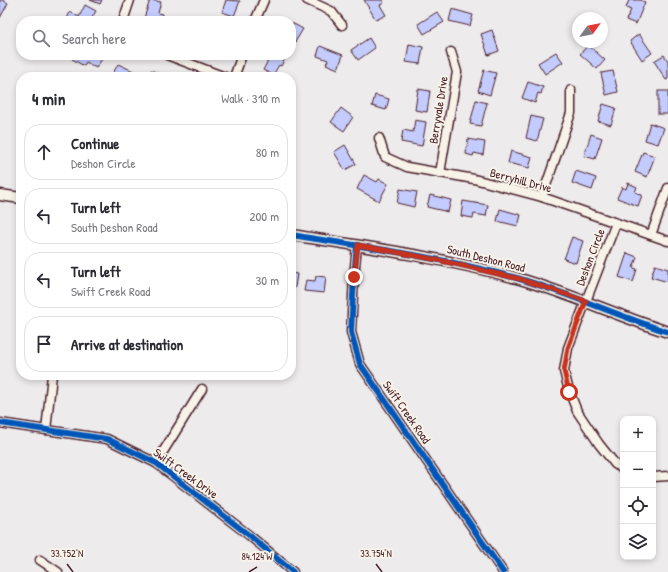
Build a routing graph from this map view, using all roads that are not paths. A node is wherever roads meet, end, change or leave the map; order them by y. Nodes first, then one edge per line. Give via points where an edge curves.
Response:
1 (130, 0) edge
2 (264, 0) edge
3 (307, 0) edge
4 (125, 16) edge
5 (257, 16) edge
6 (342, 25) dead end
7 (451, 52) dead end
8 (180, 60) edge
9 (240, 60) edge
10 (212, 72) edge
11 (236, 72) edge
12 (571, 90) dead end
13 (379, 138) dead end
14 (440, 173) junction
15 (668, 188) edge
16 (0, 195) edge
17 (542, 196) junction
18 (16, 197) edge
19 (616, 223) junction
20 (651, 235) junction
21 (296, 237) edge
22 (668, 241) edge
23 (358, 245) junction
24 (586, 301) junction
25 (668, 332) edge
26 (51, 380) edge
27 (202, 389) dead end
28 (0, 423) edge
29 (46, 430) junction
30 (156, 463) junction
31 (620, 467) edge
32 (668, 476) edge
33 (656, 477) edge
34 (40, 560) dead end
35 (58, 572) edge
36 (293, 572) edge
37 (503, 572) edge

1 - 4 street
2 - 5 street
3 - 6 street via 331,11
7 - 14 street, Berryvale Drive via 457,72
8 - 10 street
9 - 11 street
12 - 17 street via 571,113
13 - 14 street, Berryhill Drive via 385,157 407,167
14 - 17 street, Berryhill Drive
15 - 20 street
16 - 18 street
17 - 19 street, Berryhill Drive
19 - 20 street, Berryhill Drive
19 - 24 street, Deshon Circle
20 - 22 street, Berryhill Drive
21 - 23 street, South Deshon Road
23 - 24 street, South Deshon Road via 520,279
23 - 37 street, Swift Creek Road via 351,332 360,364
24 - 25 street, South Deshon Road
24 - 31 street, Deshon Circle via 568,348 564,371 577,411 598,444
26 - 29 street
27 - 30 street
28 - 29 street, Swift Creek Drive
29 - 30 street, Swift Creek Drive via 107,439
30 - 36 street, Swift Creek Drive
32 - 33 street
34 - 35 street

